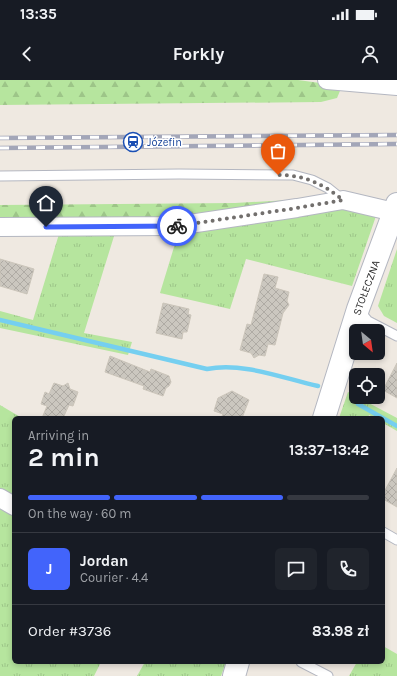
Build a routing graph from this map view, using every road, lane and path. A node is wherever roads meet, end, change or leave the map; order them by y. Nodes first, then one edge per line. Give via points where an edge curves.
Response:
1 (327, 80) edge
2 (397, 86) edge
3 (0, 176) edge
4 (343, 200) junction
5 (396, 208) edge
6 (0, 227) edge
7 (358, 309) junction
8 (397, 336) edge
9 (325, 416) edge
10 (0, 498) edge
11 (12, 505) edge
12 (385, 533) edge
13 (397, 540) edge
14 (237, 664) edge
15 (305, 664) edge
16 (234, 676) edge
17 (328, 676) edge

1 - 2 street
3 - 4 lane via 293,175 312,180
4 - 5 street
4 - 6 street via 176,226
5 - 7 street, STOŁECZNA
7 - 8 lane via 368,321
7 - 9 street, STOŁECZNA
10 - 11 street
12 - 13 lane
14 - 16 street
15 - 17 lane

